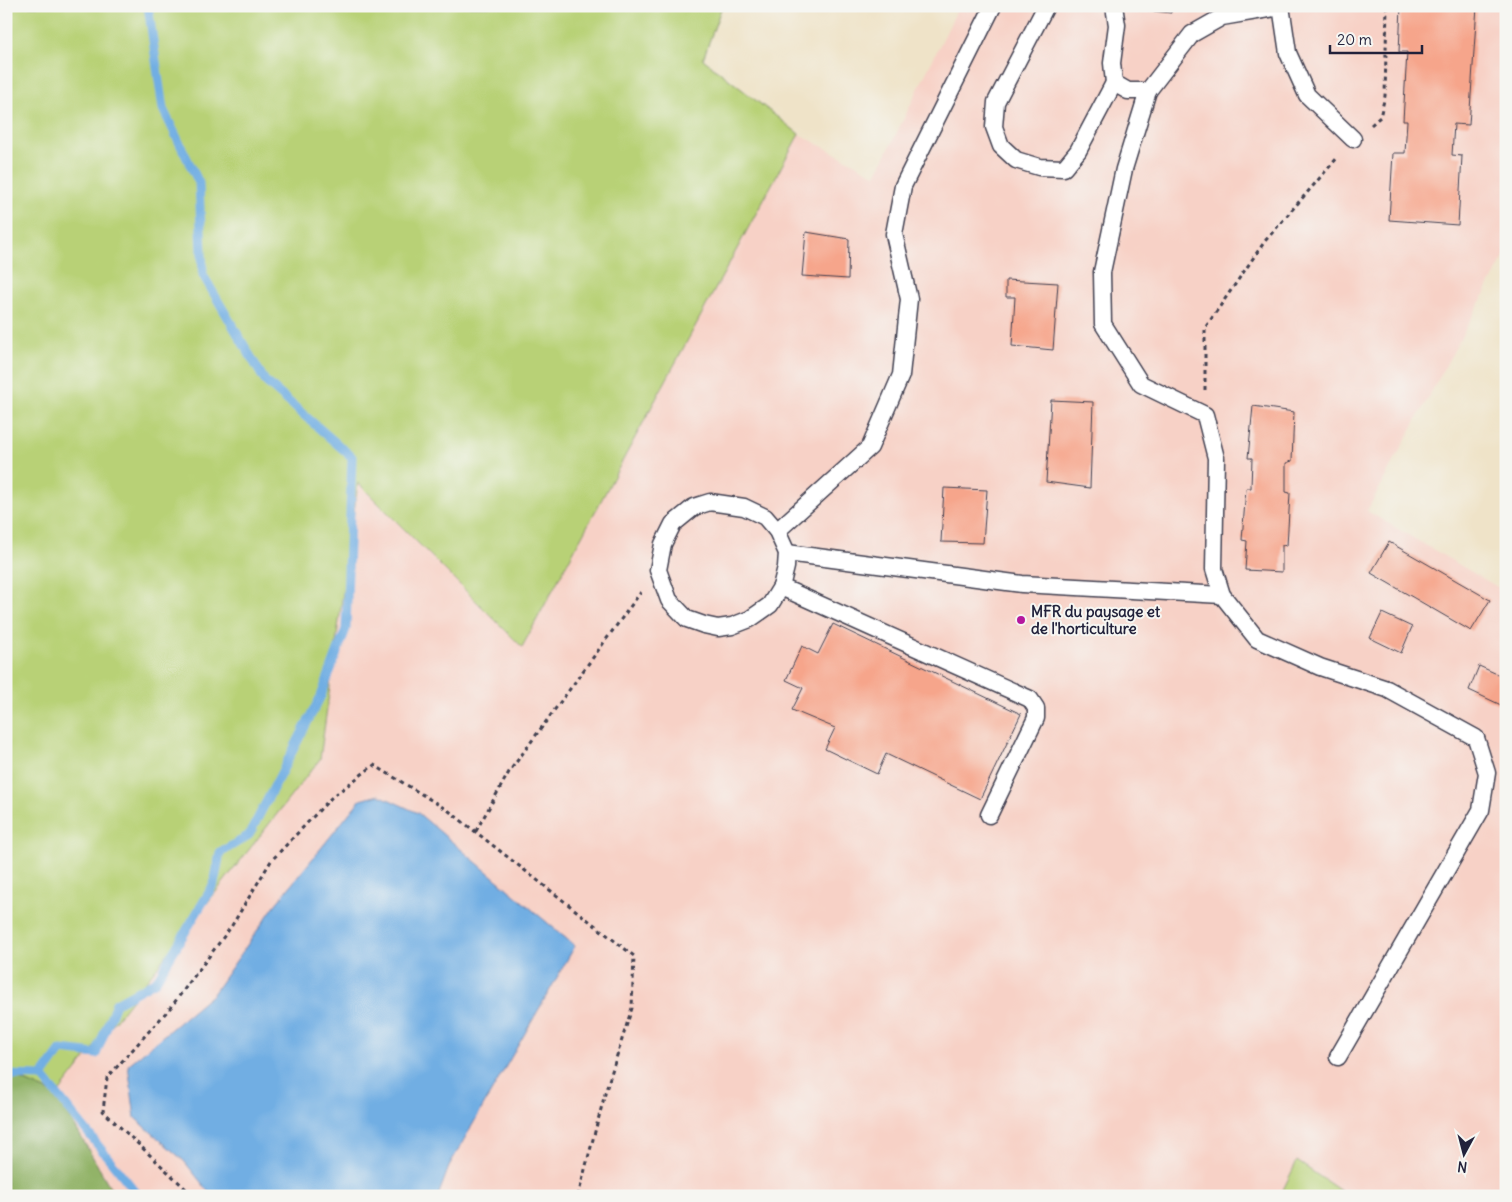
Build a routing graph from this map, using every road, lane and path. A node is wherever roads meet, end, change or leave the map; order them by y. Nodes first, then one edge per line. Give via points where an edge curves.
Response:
1 (993, 6) edge
2 (1046, 6) edge
3 (1114, 6) edge
4 (1281, 6) edge
5 (1387, 6) edge
6 (1114, 83) junction
7 (1148, 91) junction
8 (1353, 139) junction
9 (1205, 415) junction
10 (777, 531) junction
11 (787, 553) junction
12 (658, 570) junction
13 (781, 587) junction
14 (1222, 595) junction
15 (989, 815) dead end
16 (476, 831) junction
17 (1338, 1058) dead end
18 (190, 1196) edge
19 (578, 1196) edge

1 - 10 lane via 903,186 894,234 909,299 901,375 870,447
2 - 6 lane via 996,102 994,127 1001,146 1016,160 1039,167 1064,168 1078,151
3 - 6 lane via 1117,25 1112,63
4 - 7 lane via 1222,17 1192,34
4 - 8 lane via 1288,53 1308,95
5 - 8 path via 1385,96 1380,117
6 - 7 lane via 1128,91
7 - 9 lane via 1124,168 1102,272 1103,324 1141,384
8 - 9 path via 1265,241 1204,328
9 - 14 lane via 1216,458 1214,569
10 - 11 lane
10 - 12 lane via 765,517 744,507 710,502 694,507 673,524 663,544
11 - 13 lane
11 - 14 lane via 1022,584
12 - 13 lane via 669,600 687,619 718,628 750,619 770,605
12 - 16 path via 509,772
13 - 15 lane via 1030,699 1036,708 1036,718
14 - 17 lane via 1257,639 1320,668 1387,689 1476,738 1487,773 1482,810
16 - 18 path via 374,765 331,798 271,862 231,927 171,1007 107,1078 103,1111
16 - 19 path via 634,956 632,1008

